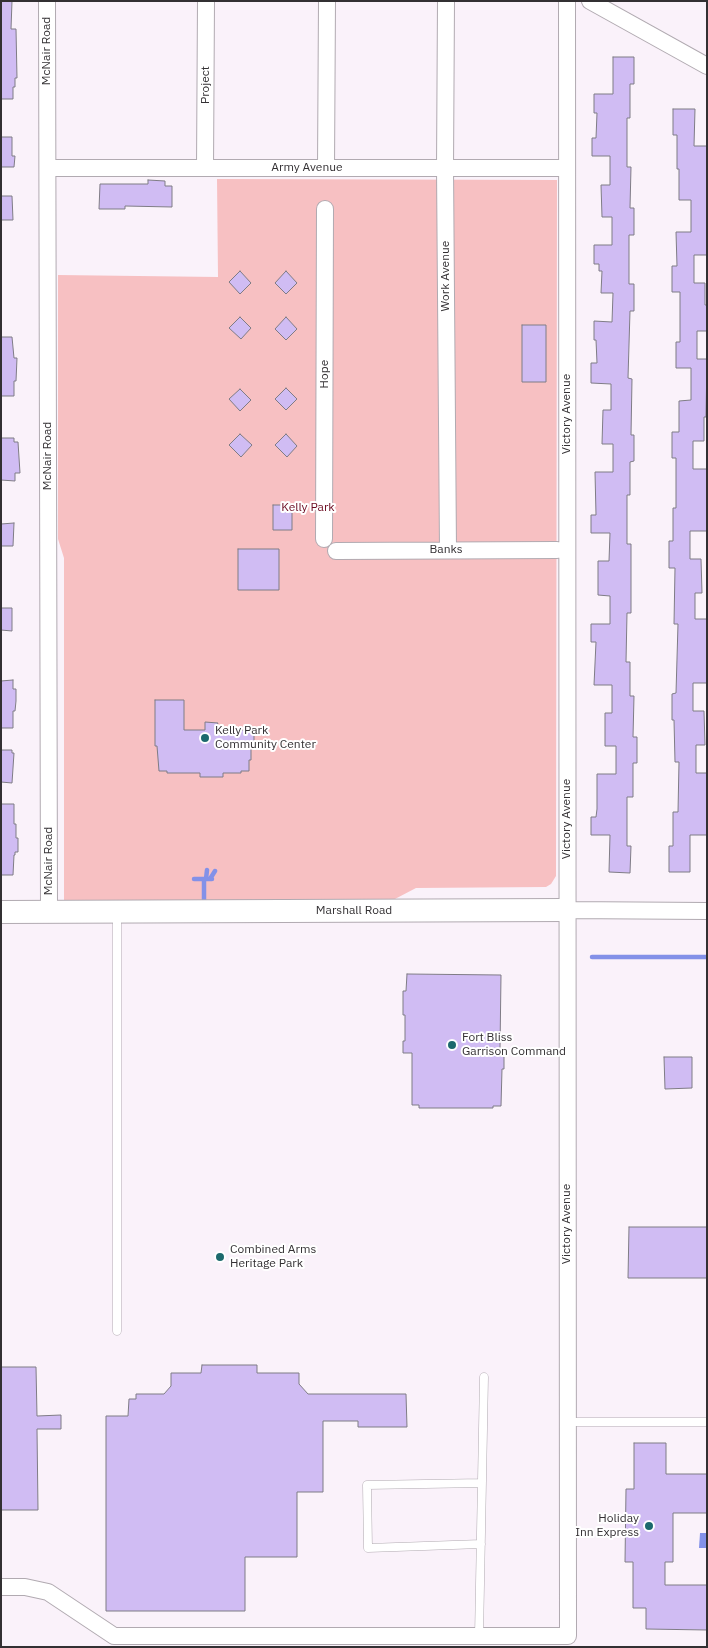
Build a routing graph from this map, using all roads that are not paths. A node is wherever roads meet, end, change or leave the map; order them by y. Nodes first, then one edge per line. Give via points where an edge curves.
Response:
1 (47, 1) edge
2 (206, 1) edge
3 (327, 1) edge
4 (446, 1) edge
5 (567, 1) edge
6 (590, 1) edge
7 (707, 66) edge
8 (48, 168) junction
9 (205, 168) junction
10 (326, 168) junction
11 (445, 168) junction
12 (567, 168) junction
13 (325, 209) dead end
14 (324, 539) dead end
15 (448, 550) junction
16 (556, 550) dead end
17 (336, 551) dead end
18 (566, 910) junction
19 (49, 911) junction
20 (117, 911) junction
21 (707, 911) edge
22 (1, 912) edge
23 (118, 1330) dead end
24 (484, 1377) dead end
25 (568, 1422) junction
26 (707, 1422) edge
27 (482, 1483) junction
28 (481, 1544) junction
29 (1, 1587) edge
30 (479, 1636) junction

1 - 8 street, McNair Road
2 - 9 street, Project
3 - 10 street
4 - 11 street, Work Avenue
5 - 12 street, Victory Avenue
6 - 7 street
8 - 9 street, Army Avenue
8 - 19 street, McNair Road
9 - 10 street, Army Avenue
10 - 11 street, Army Avenue
11 - 12 street, Army Avenue
11 - 15 street, Work Avenue
12 - 18 street, Victory Avenue
13 - 14 street, Hope
15 - 16 street, Banks
15 - 17 street, Banks
18 - 20 street, Marshall Road
18 - 21 street, Marshall Road
18 - 25 street, Victory Avenue
19 - 20 street, Marshall Road
19 - 22 street, Marshall Road
20 - 23 lane
24 - 27 lane
25 - 26 lane
25 - 30 street, Victory Avenue via 568,1636
27 - 28 lane
27 - 28 lane via 367,1485 368,1548
28 - 30 lane
29 - 30 street via 25,1586 48,1592 114,1636

